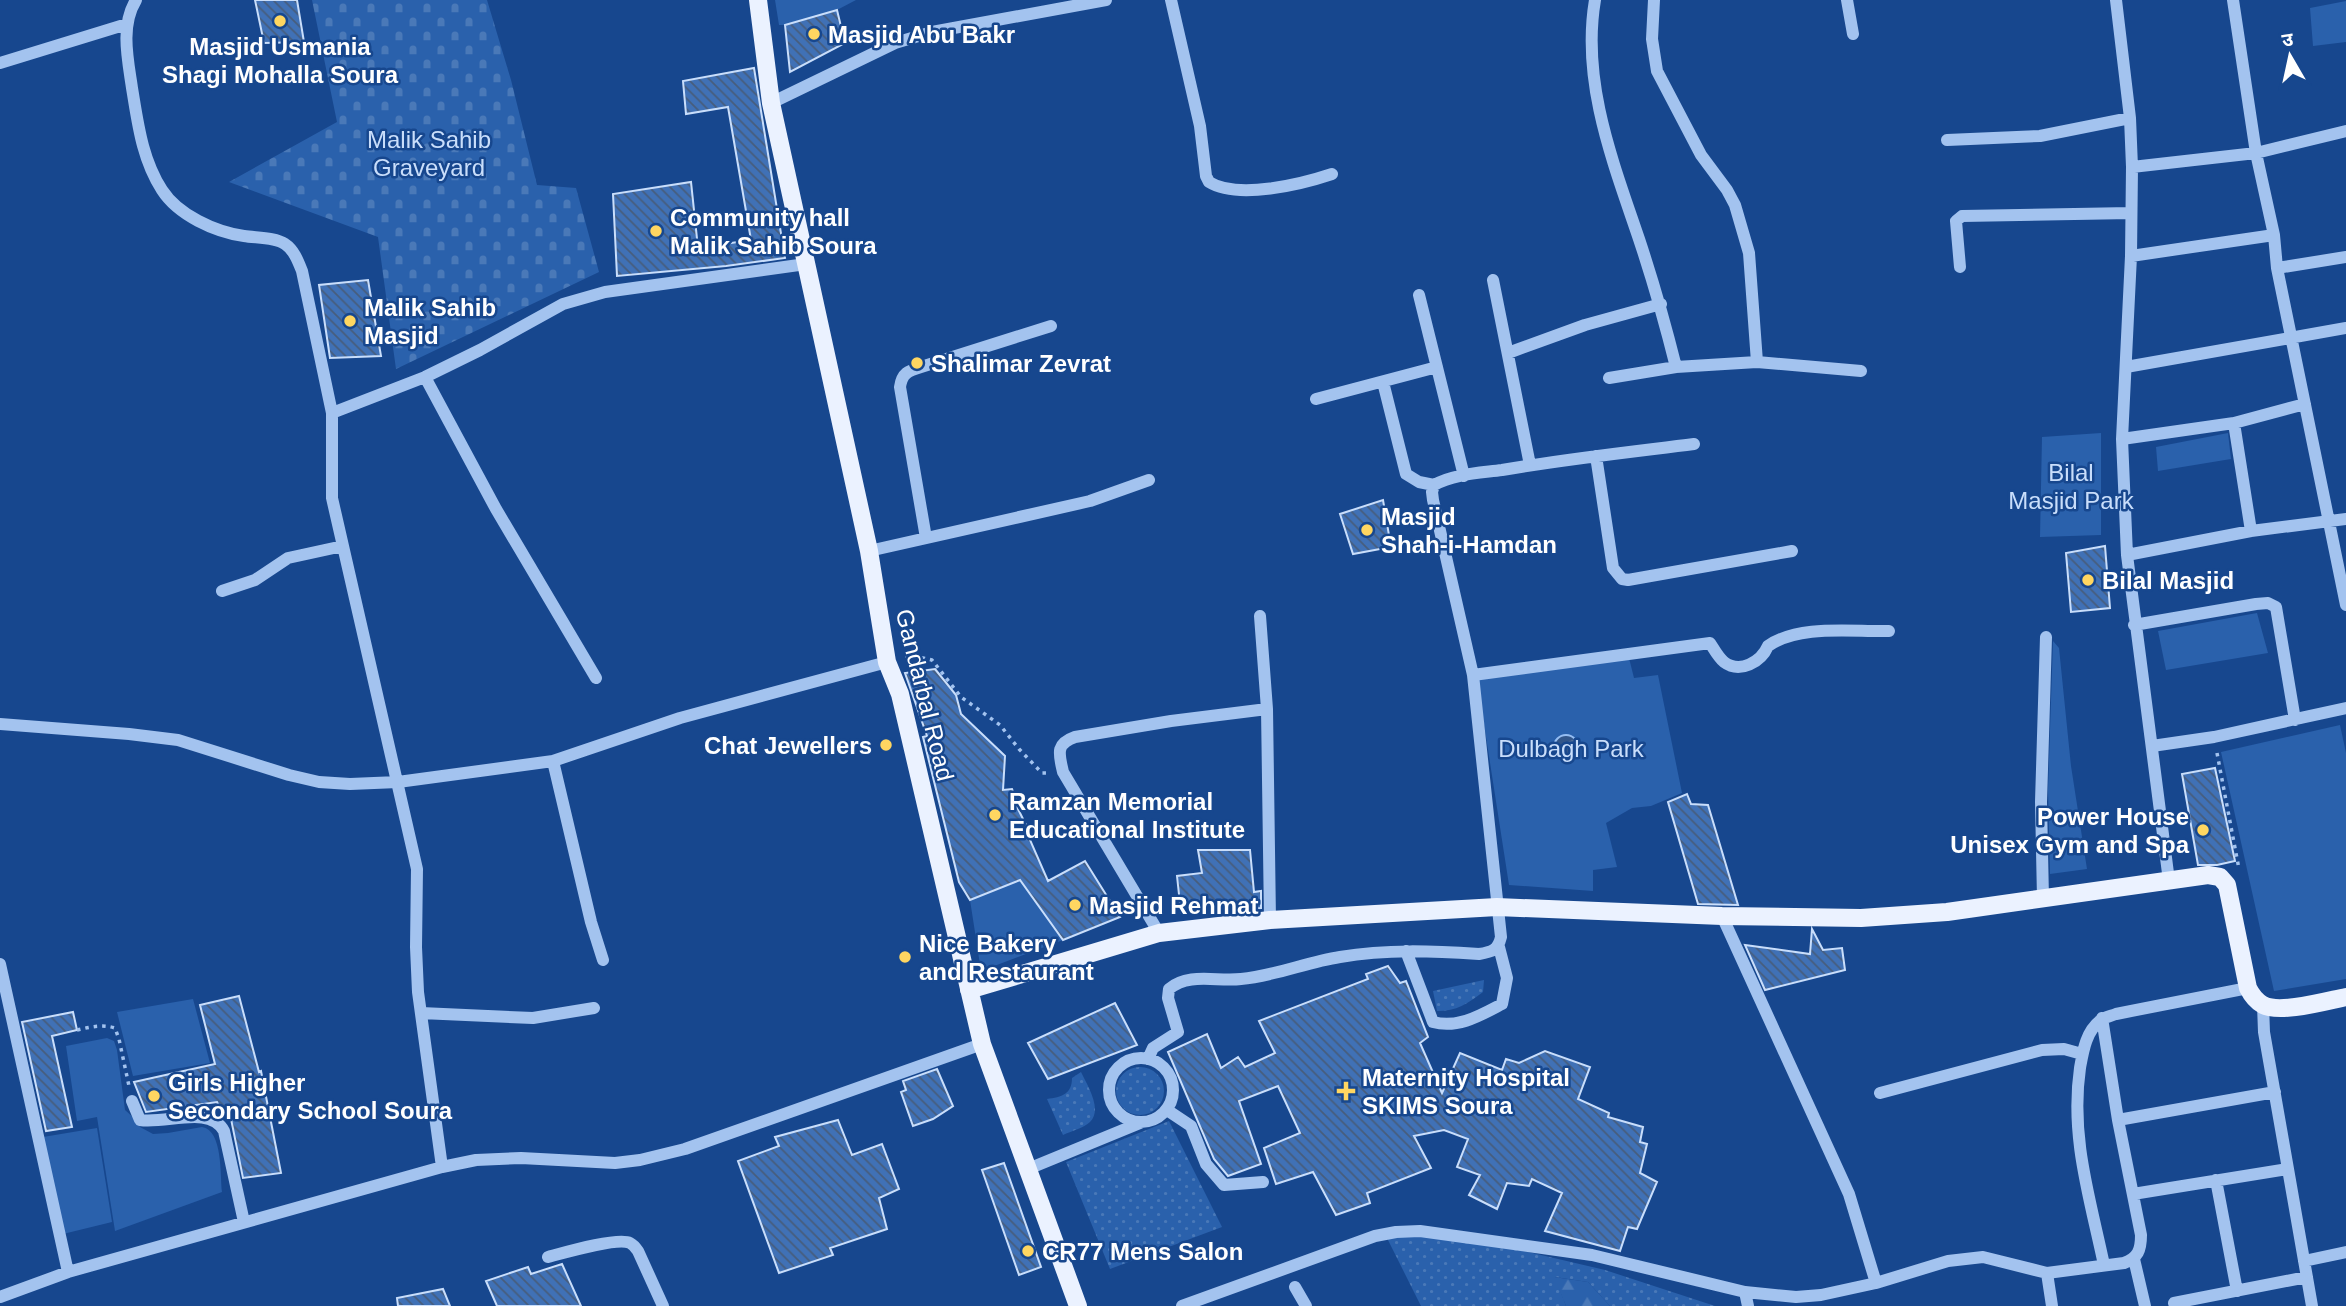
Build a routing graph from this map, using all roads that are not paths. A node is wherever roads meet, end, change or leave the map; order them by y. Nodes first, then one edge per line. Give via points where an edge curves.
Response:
1 (136, 0) edge
2 (758, 0) edge
3 (1106, 0) edge
4 (1171, 0) edge
5 (1595, 0) edge
6 (1654, 0) edge
7 (1846, 0) edge
8 (2116, 0) edge
9 (2232, 0) edge
10 (127, 24) junction
11 (1853, 34) dead end
12 (0, 63) edge
13 (771, 103) junction
14 (2130, 118) junction
15 (2346, 131) edge
16 (1947, 140) dead end
17 (2256, 153) junction
18 (2132, 167) junction
19 (1332, 174) dead end
20 (2131, 212) junction
21 (2274, 235) junction
22 (2131, 256) junction
23 (2346, 257) edge
24 (806, 264) junction
25 (1960, 267) dead end
26 (2277, 268) junction
27 (1493, 280) dead end
28 (1419, 295) dead end
29 (1661, 304) junction
30 (1051, 326) dead end
31 (2346, 328) edge
32 (2292, 337) junction
33 (1508, 353) junction
34 (1757, 362) junction
35 (1437, 367) junction
36 (1676, 367) junction
37 (2126, 367) junction
38 (1861, 371) dead end
39 (425, 377) junction
40 (1609, 378) dead end
41 (1383, 382) junction
42 (1316, 399) dead end
43 (2305, 404) junction
44 (332, 413) junction
45 (2234, 423) junction
46 (2122, 439) junction
47 (1694, 444) dead end
48 (1596, 456) junction
49 (1530, 465) junction
50 (1464, 476) junction
51 (1149, 480) dead end
52 (1434, 485) junction
53 (2346, 519) edge
54 (2329, 522) junction
55 (2251, 531) junction
56 (926, 538) junction
57 (343, 546) junction
58 (869, 551) junction
59 (1793, 551) dead end
60 (2127, 555) junction
61 (222, 591) dead end
62 (2346, 605) edge
63 (1260, 616) dead end
64 (2134, 625) junction
65 (1889, 631) dead end
66 (2046, 637) dead end
67 (887, 662) junction
68 (1473, 676) junction
69 (596, 678) dead end
70 (2346, 708) edge
71 (1267, 709) junction
72 (2295, 720) junction
73 (0, 724) edge
74 (2152, 746) junction
75 (552, 761) junction
76 (398, 782) junction
77 (2169, 881) junction
78 (2043, 899) junction
79 (1497, 907) junction
80 (1722, 916) junction
81 (1270, 920) junction
82 (1159, 933) junction
83 (1499, 947) junction
84 (1406, 951) junction
85 (603, 960) dead end
86 (0, 964) edge
87 (2248, 988) junction
88 (970, 990) junction
89 (2346, 997) edge
90 (2263, 1005) junction
91 (594, 1008) dead end
92 (421, 1013) junction
93 (2102, 1018) junction
94 (982, 1044) junction
95 (2082, 1054) junction
96 (1148, 1059) junction
97 (2275, 1092) junction
98 (1880, 1093) dead end
99 (132, 1101) road end
100 (1167, 1110) junction
101 (2118, 1120) junction
102 (1140, 1123) junction
103 (442, 1167) junction
104 (1028, 1169) junction
105 (2288, 1169) junction
106 (2216, 1180) junction
107 (1262, 1182) dead end
108 (2133, 1194) junction
109 (244, 1222) junction
110 (2346, 1252) edge
111 (2136, 1256) junction
112 (548, 1257) dead end
113 (2304, 1261) junction
114 (2104, 1265) junction
115 (68, 1272) junction
116 (2047, 1273) junction
117 (2307, 1278) junction
118 (1876, 1283) junction
119 (1295, 1287) dead end
120 (2237, 1291) junction
121 (1745, 1292) junction
122 (0, 1297) edge
123 (2174, 1303) dead end
124 (663, 1306) edge
125 (1078, 1306) edge
126 (1182, 1306) edge
127 (1306, 1306) edge
128 (1748, 1306) edge
129 (2052, 1306) edge
130 (2145, 1306) edge
131 (2312, 1306) edge

1 - 10 street
2 - 13 main road, Gandarbal Road
3 - 13 street via 895,43
4 - 19 street via 1209,182 1228,189 1283,187
5 - 29 street via 1592,58 1603,131
6 - 34 street via 1652,39 1657,71 1701,155 1735,205 1749,253
7 - 11 street
8 - 14 street
9 - 17 street
10 - 12 street
10 - 44 street via 127,54 141,142 163,192 183,212 210,226 288,246 302,271
13 - 24 main road, Gandarbal Road
14 - 16 street via 2040,136
14 - 18 street
15 - 17 street
17 - 18 street
17 - 21 street
18 - 20 street
20 - 22 street
20 - 25 street via 1962,216 1956,222
21 - 22 street
21 - 26 street
22 - 37 street
23 - 26 street
24 - 39 street via 605,292 563,304
24 - 58 main road, Gandarbal Road
26 - 32 street
27 - 33 street
28 - 35 street
29 - 33 street
29 - 36 street
30 - 56 street via 914,369 902,377
31 - 32 street
32 - 37 street
32 - 43 street
33 - 49 street
34 - 36 street
34 - 38 street
35 - 41 street
35 - 50 street
36 - 40 street
37 - 46 street
39 - 44 street
39 - 69 street
41 - 42 street
41 - 52 street via 1406,474
43 - 45 street
43 - 54 street
44 - 57 street via 332,498
45 - 46 street
45 - 55 street
46 - 60 street
47 - 48 street
48 - 49 street
48 - 59 street via 1613,568 1622,579
49 - 50 street
50 - 52 street
51 - 56 street via 1090,501
52 - 68 street via 1433,500
53 - 54 street
54 - 55 street
54 - 62 street
55 - 60 street
56 - 58 street
57 - 61 street via 288,558 255,580
57 - 76 street
58 - 67 main road, Gandarbal Road
60 - 64 street
63 - 71 street
64 - 72 street via 2256,604 2276,607
64 - 74 street
65 - 68 street via 1791,635 1768,646 1753,664 1742,666 1721,660 1710,643
66 - 78 street
67 - 75 street via 680,718
67 - 88 main road, Gandarbal Road via 900,694
68 - 79 street
70 - 72 street
71 - 81 street
71 - 82 street via 1075,737 1060,748 1063,772
72 - 74 street
73 - 76 street via 178,740 319,782
74 - 77 street
75 - 76 street
75 - 85 street
76 - 92 street via 417,869
77 - 78 main road
77 - 87 main road via 2208,875 2220,877 2227,885
78 - 80 main road via 1861,918
79 - 80 main road
79 - 81 main road
79 - 83 street
80 - 118 street via 1849,1194
81 - 82 main road
82 - 88 main road
83 - 84 street via 1479,954
83 - 84 street via 1507,978 1502,1004 1473,1019 1444,1025 1433,1022
84 - 96 street via 1339,957 1242,979 1178,981 1169,989 1168,998 1178,1032 1153,1048
86 - 115 street
87 - 90 main road
87 - 93 street
88 - 94 main road, Gandarbal Road
89 - 90 main road via 2277,1008
90 - 97 street
91 - 92 street via 533,1018
92 - 103 street
93 - 95 street
93 - 101 street
94 - 103 street via 715,1139 640,1160 522,1158
94 - 104 main road, Gandarbal Road
95 - 98 street via 2042,1050
95 - 114 street via 2076,1097 2078,1144
96 - 100 street via 1167,1070 1172,1079 1174,1090
96 - 102 street via 1127,1061 1112,1076 1109,1087 1113,1107 1129,1121
97 - 101 street
97 - 105 street
99 - 109 street via 140,1120 205,1117 220,1124
100 - 102 street
100 - 107 street via 1191,1126 1206,1164 1224,1185
101 - 108 street
102 - 104 street
103 - 109 street
104 - 125 main road, Gandarbal Road
105 - 106 street
105 - 113 street
106 - 108 street
106 - 120 street
108 - 111 street via 2141,1236
109 - 115 street
110 - 113 street
111 - 114 street
111 - 130 street
112 - 124 street via 606,1243 632,1244
113 - 117 street
114 - 116 street
115 - 122 street
116 - 118 street via 1983,1257 1948,1261
116 - 129 street
117 - 120 street
117 - 131 street
118 - 121 street via 1796,1297
119 - 127 street
120 - 123 street
121 - 126 street via 1592,1255 1396,1231
121 - 128 street

